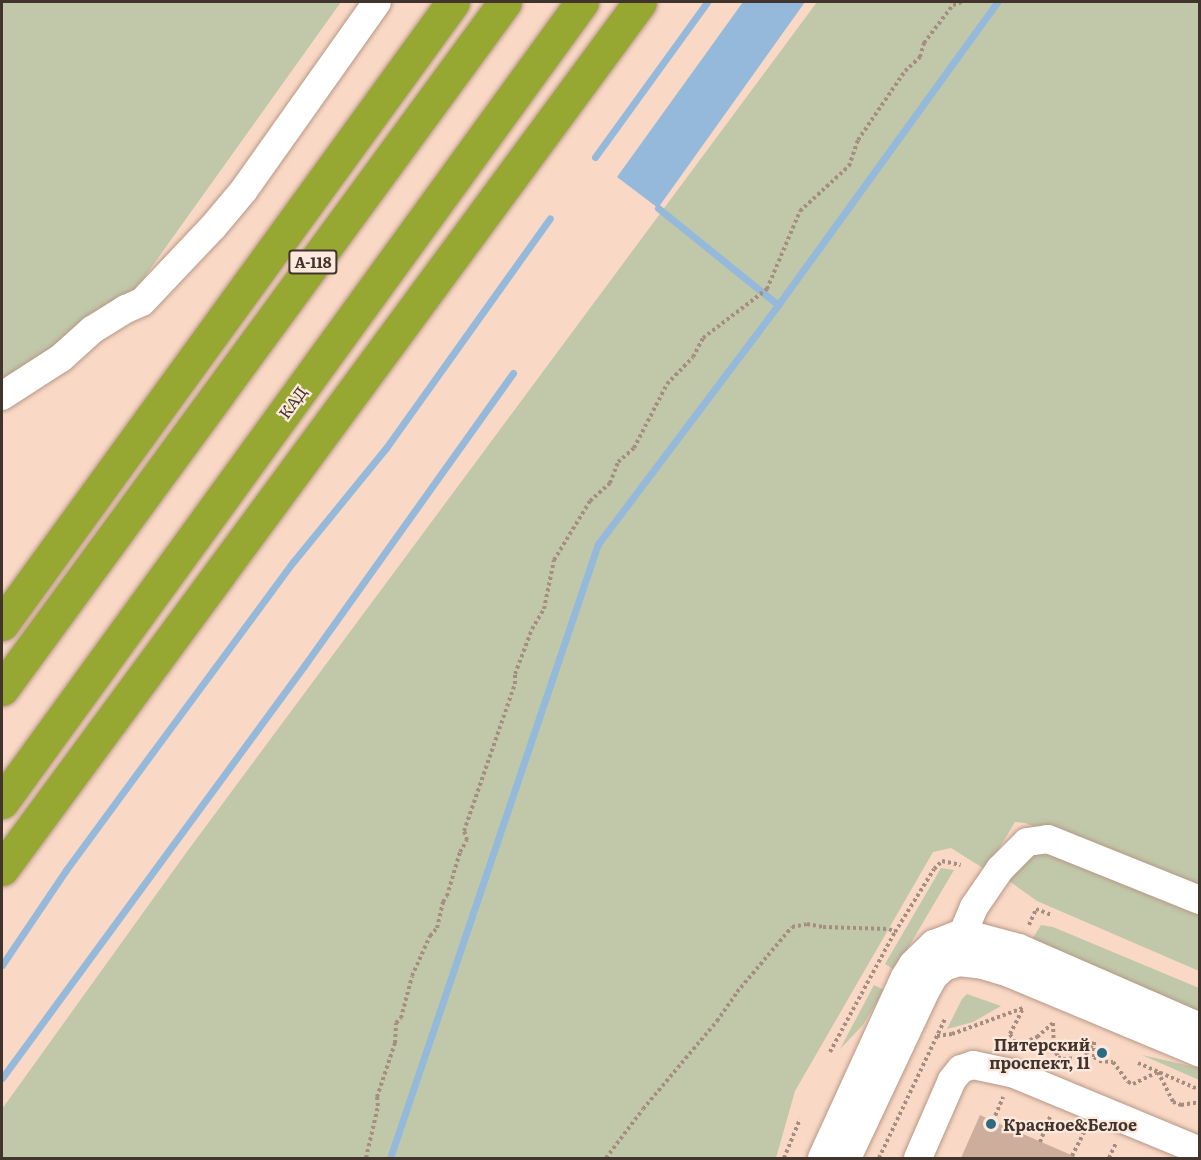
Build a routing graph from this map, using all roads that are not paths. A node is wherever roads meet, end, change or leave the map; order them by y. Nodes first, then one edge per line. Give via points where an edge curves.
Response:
1 (377, 2) edge
2 (453, 2) edge
3 (505, 2) edge
4 (582, 2) edge
5 (599, 2) edge
6 (640, 2) edge
7 (514, 96) junction
8 (2, 396) edge
9 (140, 497) junction
10 (2, 624) edge
11 (2, 658) edge
12 (2, 689) edge
13 (2, 802) edge
14 (2, 869) edge
15 (1200, 900) edge
16 (963, 933) junction
17 (959, 962) junction
18 (1200, 1027) edge
19 (1200, 1053) edge
20 (1200, 1151) edge
21 (822, 1158) edge
22 (847, 1158) edge
23 (918, 1158) edge

1 - 8 street via 244,190 142,302 92,330 61,358
2 - 10 highway
3 - 9 highway, А-118
4 - 7 highway, КАД
5 - 7 highway
6 - 14 highway
7 - 13 highway, КАД
9 - 11 highway
9 - 12 highway, А-118
15 - 16 street via 1048,839 1027,842 988,883
16 - 17 street
16 - 18 street via 1019,948
16 - 21 street via 934,944 904,977
17 - 19 street via 1009,973
17 - 22 street via 934,976
20 - 23 street via 1012,1073 973,1065 961,1069 952,1080

